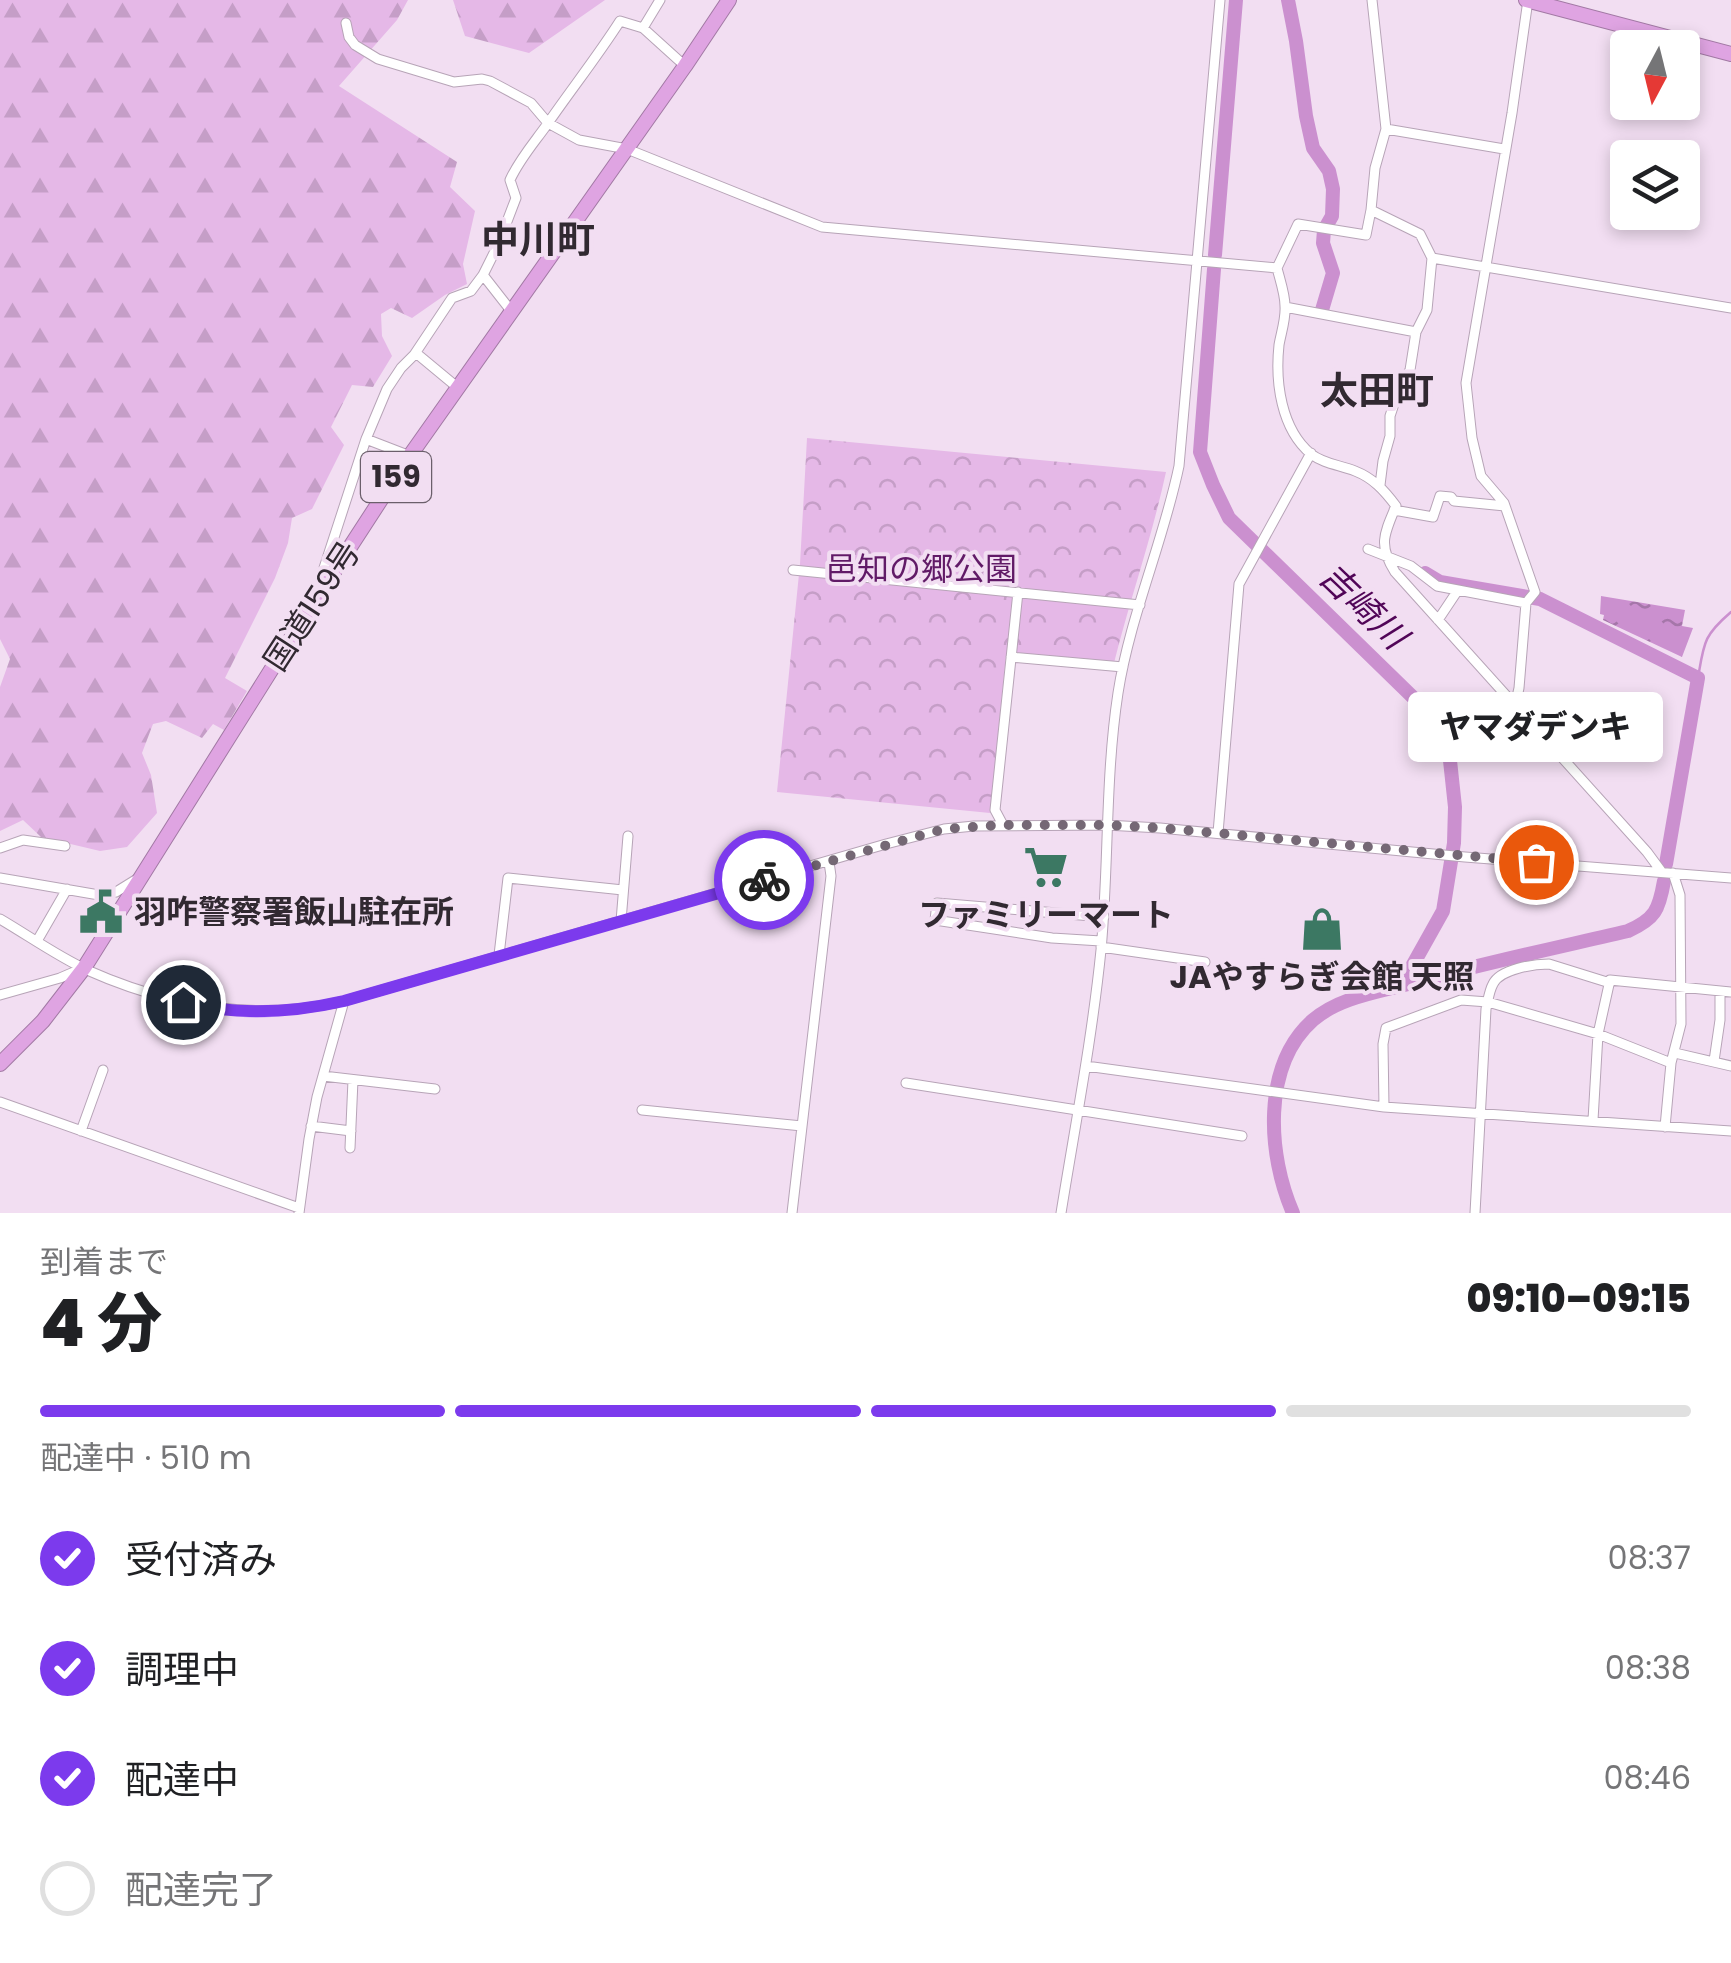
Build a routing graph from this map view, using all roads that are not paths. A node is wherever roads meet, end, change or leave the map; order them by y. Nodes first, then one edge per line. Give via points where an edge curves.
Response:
1 (660, 0) edge
2 (729, 0) edge
3 (1220, 0) edge
4 (1372, 0) edge
5 (1527, 0) edge
6 (346, 23) dead end
7 (644, 28) junction
8 (1731, 54) edge
9 (685, 66) junction
10 (548, 123) junction
11 (1386, 129) junction
12 (627, 149) junction
13 (1504, 149) junction
14 (1372, 210) junction
15 (1432, 258) junction
16 (1196, 261) junction
17 (1485, 267) junction
18 (1277, 268) junction
19 (483, 275) junction
20 (1285, 307) junction
21 (1731, 308) edge
22 (512, 312) junction
23 (1416, 332) junction
24 (416, 353) junction
25 (457, 387) junction
26 (366, 439) junction
27 (1310, 453) junction
28 (410, 456) junction
29 (1380, 486) junction
30 (1505, 506) junction
31 (1394, 510) junction
32 (1368, 549) dead end
33 (1386, 556) junction
34 (793, 570) dead end
35 (331, 576) junction
36 (1458, 590) junction
37 (1018, 592) junction
38 (1529, 599) junction
39 (1140, 605) junction
40 (1438, 620) junction
41 (1011, 657) junction
42 (1124, 667) junction
43 (1515, 706) junction
44 (1002, 825) junction
45 (1106, 825) junction
46 (1218, 834) junction
47 (628, 836) dead end
48 (65, 846) dead end
49 (0, 848) edge
50 (829, 862) junction
51 (1660, 872) junction
52 (1673, 873) junction
53 (143, 875) junction
54 (0, 878) edge
55 (1731, 878) edge
56 (67, 889) junction
57 (624, 890) junction
58 (1104, 917) junction
59 (0, 919) edge
60 (621, 921) junction
61 (37, 941) junction
62 (1101, 944) junction
63 (499, 955) junction
64 (1205, 962) dead end
65 (84, 968) junction
66 (1610, 983) junction
67 (1681, 986) junction
68 (1725, 992) edge
69 (0, 995) edge
70 (344, 1001) junction
71 (1488, 1002) junction
72 (1598, 1034) junction
73 (1673, 1058) junction
74 (1714, 1061) junction
75 (0, 1064) edge
76 (1086, 1066) junction
77 (1731, 1066) edge
78 (104, 1070) dead end
79 (323, 1076) junction
80 (353, 1080) junction
81 (906, 1083) dead end
82 (435, 1089) dead end
83 (0, 1102) edge
84 (1384, 1107) junction
85 (642, 1110) dead end
86 (1078, 1110) junction
87 (1480, 1114) junction
88 (1593, 1120) junction
89 (311, 1126) junction
90 (802, 1126) junction
91 (1665, 1127) junction
92 (80, 1130) junction
93 (1731, 1131) edge
94 (351, 1132) junction
95 (1242, 1136) dead end
96 (350, 1148) dead end
97 (299, 1210) edge
98 (792, 1213) edge
99 (1062, 1213) edge
100 (1476, 1213) edge

1 - 7 street
2 - 9 highway, 国道159号 / 159
3 - 16 street
4 - 11 street
5 - 8 highway
5 - 13 street
6 - 10 street via 364,52 454,82 490,81 534,106
7 - 9 street
7 - 10 street via 620,21
9 - 12 highway, 国道159号 / 159
10 - 12 street via 579,140
10 - 19 street via 510,180 516,198
11 - 13 street
11 - 14 street
12 - 16 street via 822,227
12 - 22 highway, 国道159号 / 159
13 - 17 street
14 - 15 street via 1420,234
14 - 18 street via 1366,236 1298,224
15 - 17 street
15 - 23 street via 1427,310
16 - 18 street
16 - 39 street via 1179,466
17 - 21 street
17 - 30 street via 1466,383 1481,476
18 - 20 street
19 - 22 street
19 - 24 street via 472,292 452,298
20 - 23 street
20 - 27 street via 1278,350 1285,416
22 - 25 highway, 国道159号 / 159
23 - 29 street via 1410,370 1390,416
24 - 25 street
24 - 26 street via 387,389
25 - 28 highway, 国道159号 / 159
26 - 28 street
26 - 35 street via 324,568
27 - 29 street
27 - 46 street via 1239,584
28 - 35 highway, 国道159号 / 159
29 - 31 street
30 - 31 street via 1440,496 1433,517
30 - 38 street via 1535,592
31 - 33 street via 1382,542
32 - 33 street
33 - 36 street via 1437,586
33 - 40 street
34 - 37 street
35 - 53 highway, 国道159号 / 159
36 - 38 street
36 - 40 street
37 - 39 street
37 - 41 street
38 - 43 street
39 - 42 street
40 - 43 street
41 - 42 street
41 - 44 street via 995,810
42 - 45 street
43 - 51 street
44 - 45 street
44 - 50 street via 944,829
45 - 46 street
45 - 58 street
46 - 51 street
47 - 57 street
48 - 49 street via 22,840
50 - 60 street
50 - 90 street
51 - 52 street
52 - 55 street
52 - 67 street via 1680,895
53 - 56 street via 116,892
53 - 65 highway, 国道159号 / 159
54 - 56 street
56 - 61 street
57 - 60 street
57 - 63 street via 508,878
58 - 62 street
58 - 62 street via 937,903 935,920
59 - 61 street
60 - 63 street
61 - 65 street
62 - 64 street
62 - 76 street
63 - 70 street
65 - 69 street
65 - 70 street via 208,1008 278,1012
65 - 75 highway, 国道159号 / 159
66 - 67 street
66 - 71 street via 1542,964 1500,974
66 - 72 street
67 - 68 street
67 - 73 street
68 - 74 street
70 - 79 street
71 - 72 street
71 - 84 street via 1461,1000 1386,1028
71 - 87 street
72 - 73 street
72 - 88 street
73 - 74 street
73 - 91 street
74 - 77 street
76 - 84 street
76 - 86 street
78 - 92 street
79 - 80 street
79 - 89 street
80 - 82 street
80 - 94 street
81 - 86 street
83 - 92 street
84 - 87 street
85 - 90 street
86 - 95 street
86 - 99 street
87 - 88 street
87 - 100 street
88 - 91 street
89 - 94 street
89 - 97 street
90 - 98 street
91 - 93 street
92 - 97 street
94 - 96 street

